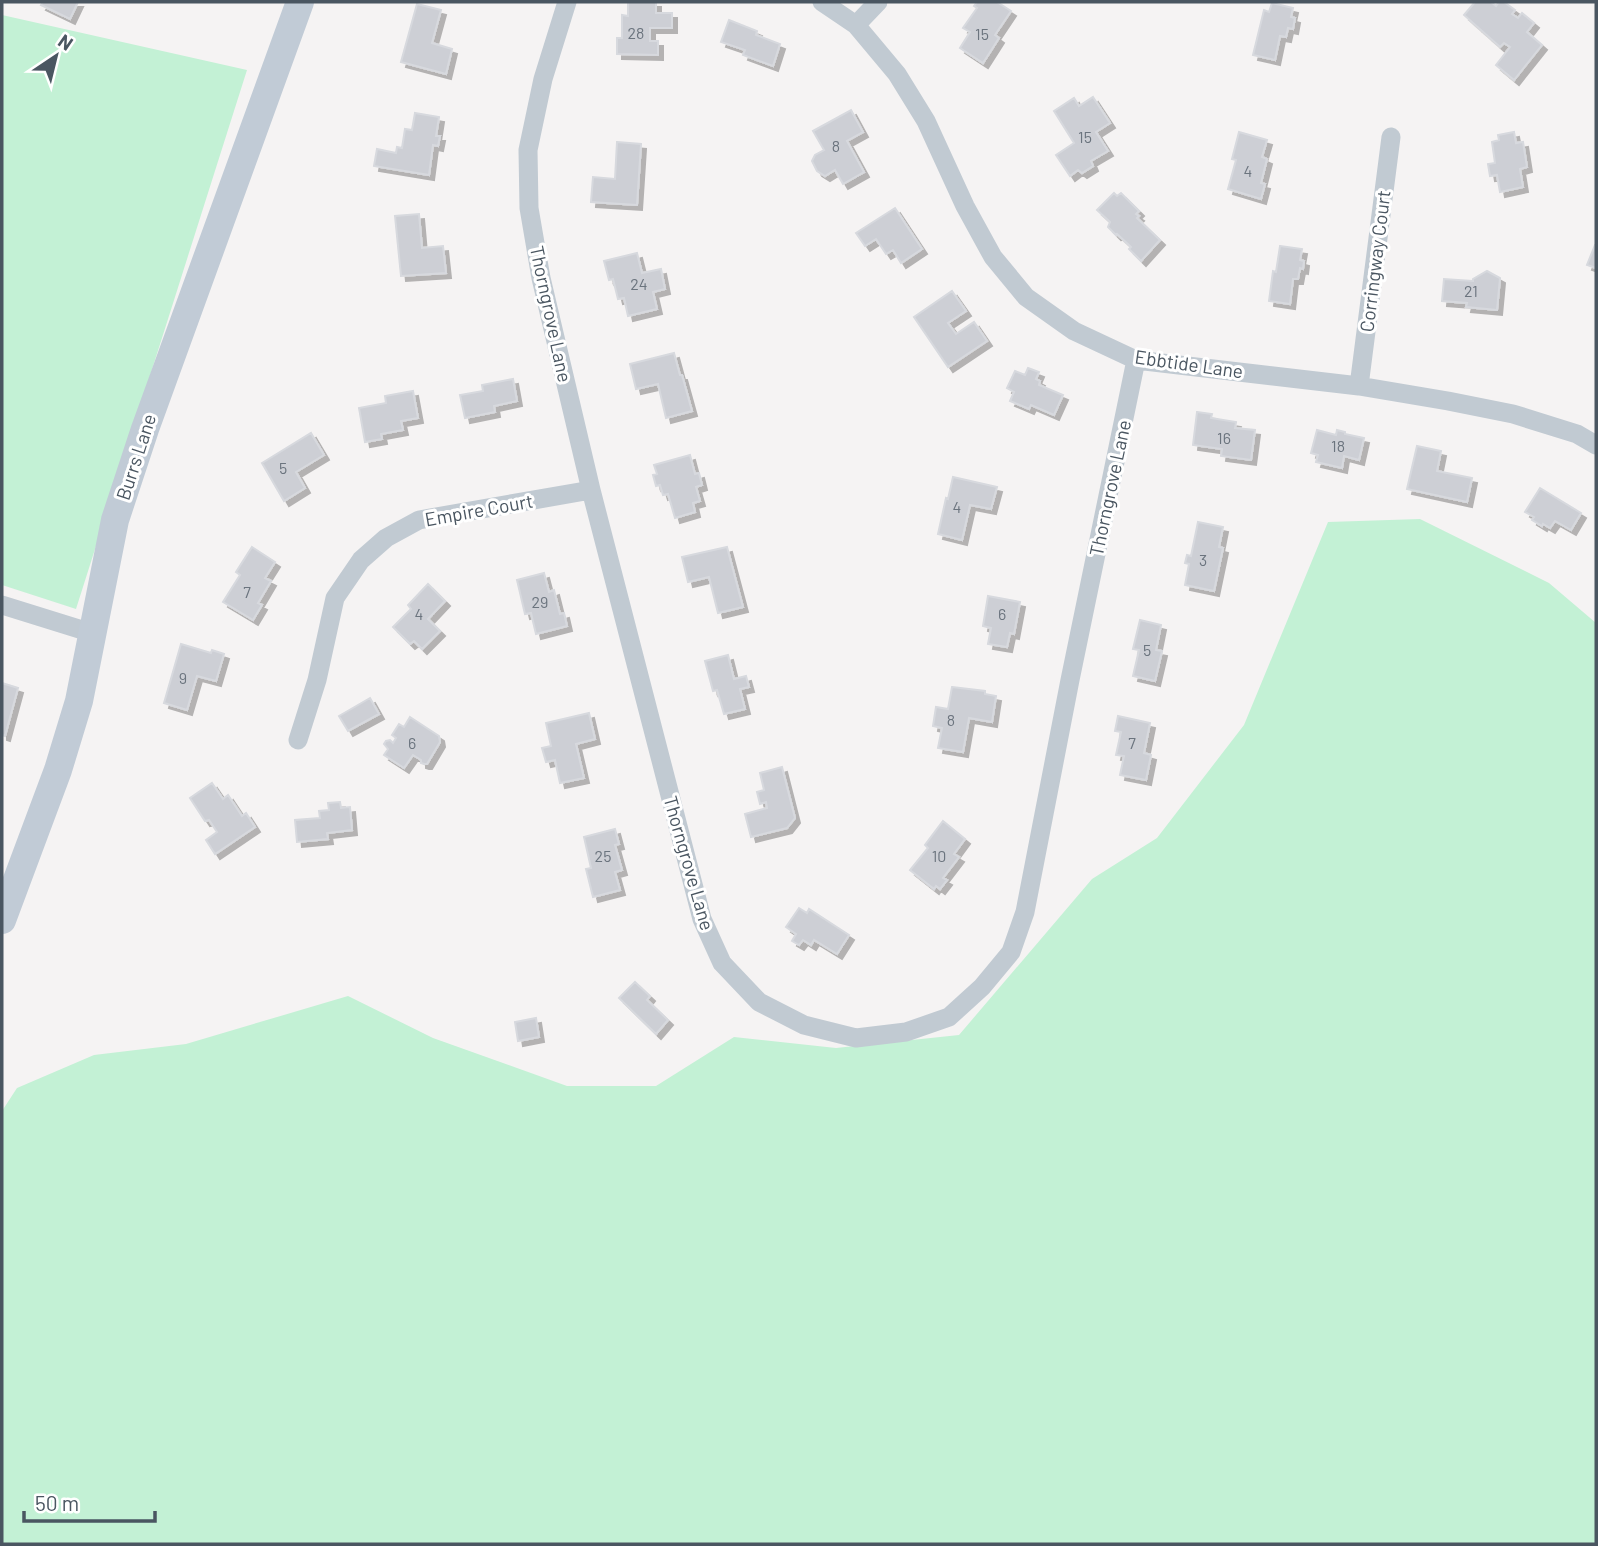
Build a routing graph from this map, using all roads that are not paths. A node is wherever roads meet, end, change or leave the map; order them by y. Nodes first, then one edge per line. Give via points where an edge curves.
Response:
1 (300, 2) edge
2 (567, 2) edge
3 (822, 2) edge
4 (878, 2) edge
5 (856, 25) junction
6 (1391, 137) dead end
7 (1136, 360) junction
8 (1359, 386) junction
9 (1596, 445) edge
10 (591, 491) junction
11 (2, 606) edge
12 (92, 633) junction
13 (298, 740) dead end
14 (2, 920) edge

1 - 12 street, Burrs Lane via 115,520
2 - 10 street, Thorngrove Lane via 543,79 528,150 529,208
3 - 5 street, Ebbtide Lane
4 - 5 street
5 - 7 street, Ebbtide Lane via 897,74 926,121 993,257 1026,297 1074,331
6 - 8 street, Corringway Court
7 - 8 street, Ebbtide Lane
7 - 10 street, Thorngrove Lane via 1025,912 1011,952 982,987 949,1017 906,1032 856,1038 804,1025 758,1002 722,963 702,919
8 - 9 street, Ebbtide Lane via 1513,414 1577,434
10 - 13 street, Empire Court via 418,520 386,538 361,560 335,598
11 - 12 street
12 - 14 street, Burrs Lane via 79,701 58,770

